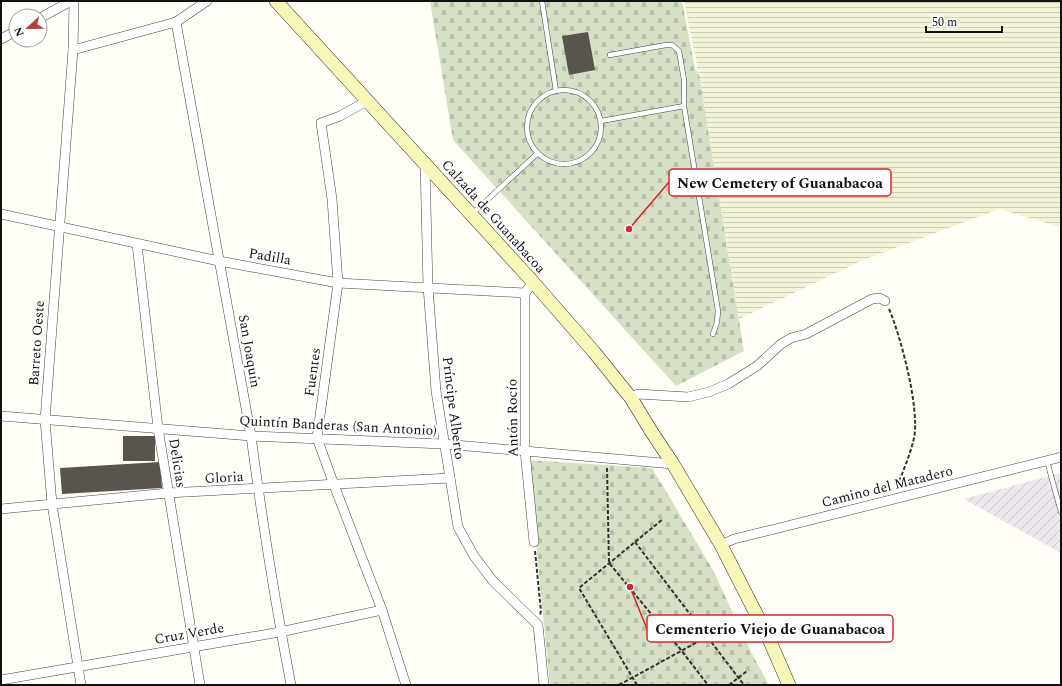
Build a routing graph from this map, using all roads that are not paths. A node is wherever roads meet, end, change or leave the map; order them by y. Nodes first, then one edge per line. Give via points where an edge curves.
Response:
1 (71, 1) edge
2 (74, 1) edge
3 (207, 1) edge
4 (276, 1) edge
5 (542, 1) edge
6 (48, 14) edge
7 (176, 22) junction
8 (72, 50) junction
9 (610, 55) dead end
10 (556, 91) junction
11 (368, 101) junction
12 (684, 106) junction
13 (601, 121) junction
14 (538, 153) junction
15 (425, 164) junction
16 (1, 214) edge
17 (472, 214) junction
18 (59, 228) junction
19 (137, 244) junction
20 (219, 261) junction
21 (533, 282) junction
22 (338, 283) junction
23 (428, 287) junction
24 (525, 293) junction
25 (885, 301) road end
26 (713, 334) dead end
27 (631, 398) junction
28 (1, 416) edge
29 (45, 420) junction
30 (158, 428) junction
31 (251, 436) junction
32 (317, 438) junction
33 (444, 444) junction
34 (525, 451) junction
35 (1061, 457) edge
36 (1047, 460) junction
37 (673, 464) junction
38 (450, 478) junction
39 (334, 485) junction
40 (258, 489) junction
41 (168, 493) junction
42 (52, 504) junction
43 (1, 509) edge
44 (1061, 512) edge
45 (534, 542) road end
46 (721, 546) junction
47 (382, 610) junction
48 (280, 632) junction
49 (193, 647) junction
50 (78, 666) junction
51 (1, 680) edge
52 (81, 685) edge
53 (200, 685) edge
54 (291, 685) edge
55 (406, 685) edge
56 (544, 685) edge
57 (789, 685) edge

1 - 6 street
2 - 8 street, Barreto Oeste
3 - 7 street
4 - 11 main road, Calzada de Guanabacoa
5 - 10 lane
7 - 8 street
7 - 20 street, San Joaquín
8 - 18 street, Barreto Oeste
9 - 12 lane via 672,45 678,51 683,72
10 - 13 lane via 570,90 582,95 592,103
10 - 14 lane via 539,100 529,116 529,136
11 - 15 main road, Calzada de Guanabacoa
11 - 22 street, Fuentes via 321,123 332,199
12 - 13 lane
12 - 26 lane via 718,311
13 - 14 lane via 598,141 591,152 581,160 568,164 555,163
14 - 17 lane
15 - 17 main road, Calzada de Guanabacoa
15 - 23 street, Príncipe Alberto
16 - 18 street, Padilla
17 - 21 main road, Calzada de Guanabacoa
18 - 19 street, Padilla
18 - 29 street, Barreto Oeste
19 - 20 street, Padilla
19 - 30 street, Delicias
20 - 22 street, Padilla
20 - 31 street, San Joaquín
21 - 24 street
21 - 27 main road, Calzada de Guanabacoa
22 - 23 street, Padilla
22 - 32 street, Fuentes
23 - 24 street, Padilla
23 - 33 street, Príncipe Alberto via 436,391
24 - 34 street, Antón Rocío
25 - 27 street via 880,298 872,299 806,334 791,338 757,366 728,384 709,392 688,397 638,394
27 - 37 main road, Calzada de Guanabacoa
28 - 29 street, Quintín Banderas (San Antonio)
29 - 30 street, Quintín Banderas (San Antonio)
29 - 42 street, Barreto Oeste
30 - 31 street, Quintín Banderas (San Antonio)
30 - 41 street, Delicias
31 - 32 street, Quintín Banderas (San Antonio)
31 - 40 street, San Joaquín
32 - 33 street, Quintín Banderas (San Antonio)
32 - 39 street, Fuentes
33 - 34 street, Quintín Banderas (San Antonio)
33 - 38 street, Príncipe Alberto
34 - 37 street, Quintín Banderas (San Antonio)
34 - 45 street, Antón Rocío
35 - 36 street, Camino del Matadero
36 - 44 lane
36 - 46 street, Camino del Matadero via 734,539
37 - 46 main road, Calzada de Guanabacoa
38 - 39 street, Gloria
38 - 56 street, Príncipe Alberto via 458,528 474,556 493,581 538,625
39 - 40 street, Gloria
39 - 47 street, Fuentes
40 - 41 street, Gloria
40 - 48 street, San Joaquín
41 - 42 street, Gloria
41 - 49 street, Delicias
42 - 43 street, Gloria
42 - 50 street, Barreto Oeste
46 - 57 main road, Calzada de Guanabacoa via 769,639
47 - 48 street, Cruz Verde
47 - 55 street, Fuentes
48 - 49 street, Cruz Verde
48 - 54 street, San Joaquín
49 - 50 street, Cruz Verde
49 - 53 street, Delicias
50 - 51 street, Cruz Verde
50 - 52 street, Barreto Oeste

